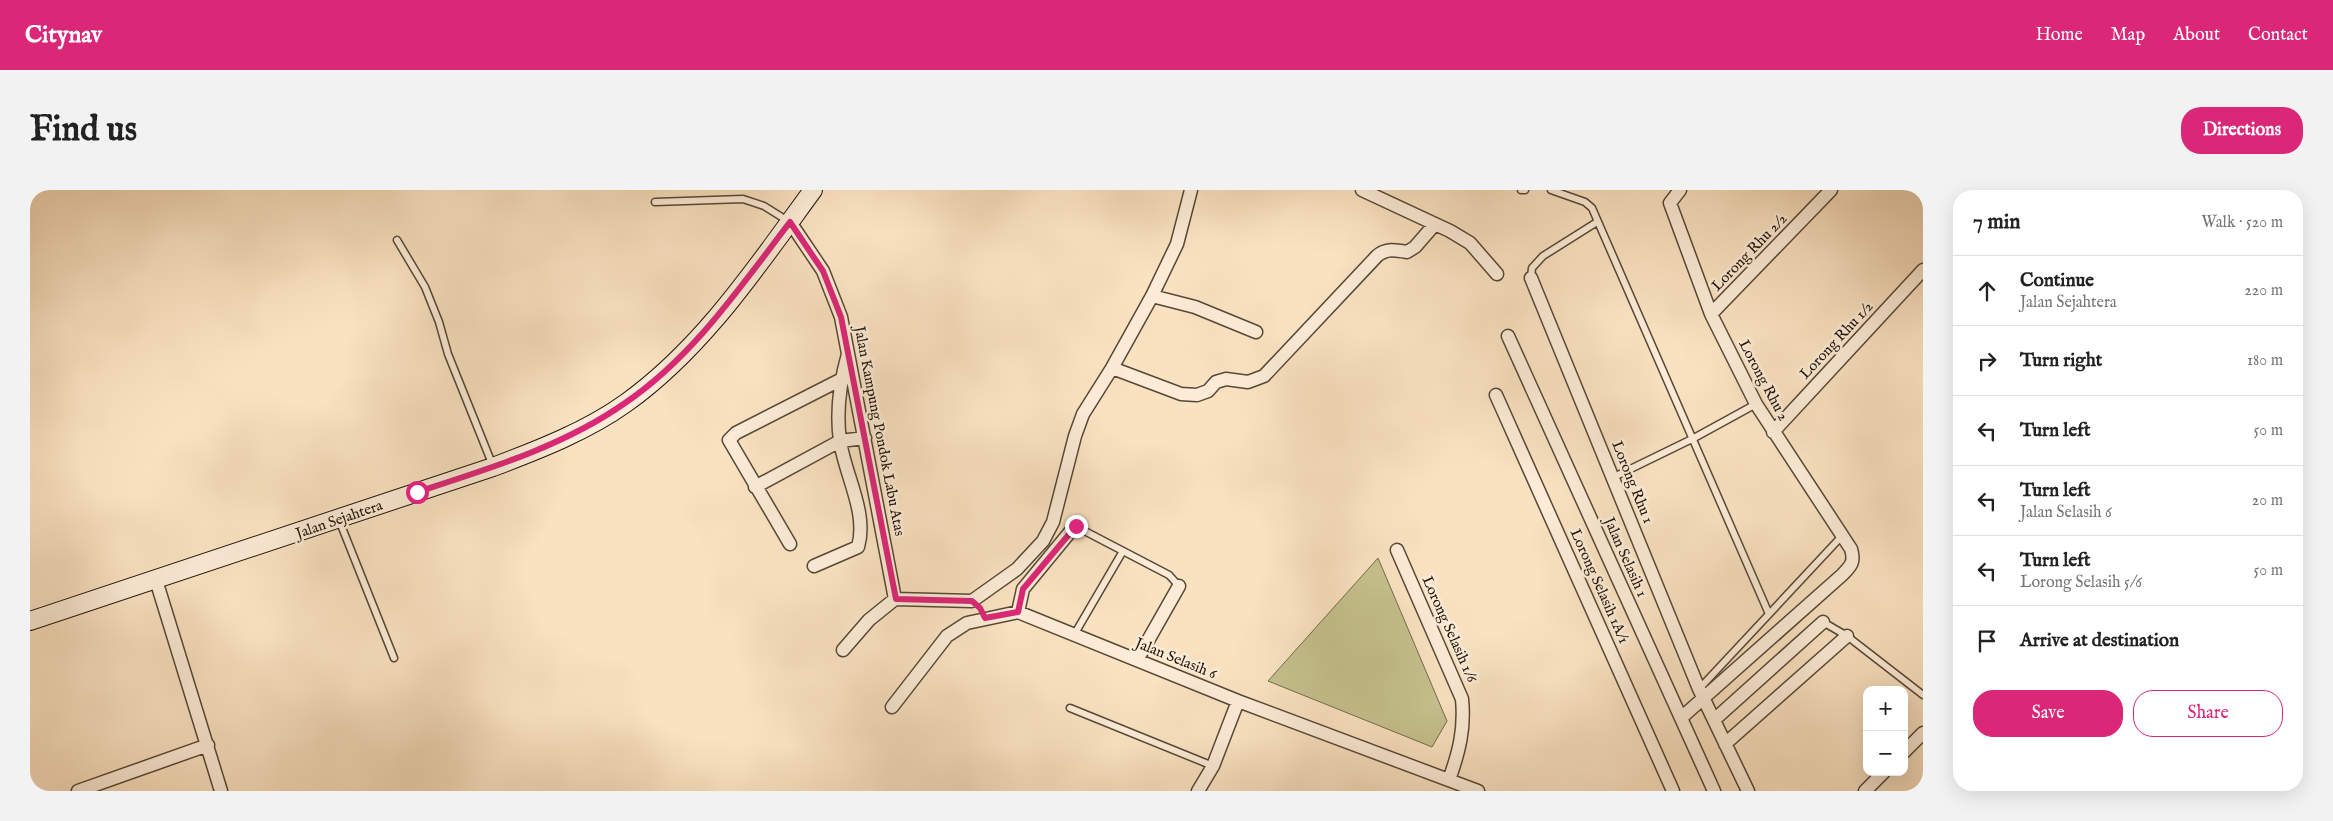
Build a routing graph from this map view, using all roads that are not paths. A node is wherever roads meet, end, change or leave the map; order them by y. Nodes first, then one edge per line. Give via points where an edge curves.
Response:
1 (814, 190) edge
2 (1192, 190) edge
3 (1362, 190) edge
4 (1520, 190) edge
5 (1525, 190) edge
6 (1551, 190) edge
7 (1680, 190) edge
8 (1830, 190) edge
9 (655, 202) dead end
10 (790, 222) junction
11 (1597, 222) junction
12 (1435, 224) junction
13 (397, 240) dead end
14 (1923, 270) edge
15 (1497, 274) dead end
16 (1531, 278) joint
17 (1152, 296) junction
18 (1711, 314) junction
19 (1256, 332) dead end
20 (1508, 336) dead end
21 (849, 351) junction
22 (1112, 368) junction
23 (840, 380) junction
24 (1496, 395) dead end
25 (1756, 404) junction
26 (1773, 432) junction
27 (865, 438) junction
28 (1694, 438) junction
29 (840, 441) junction
30 (493, 467) junction
31 (1614, 477) junction
32 (756, 487) junction
33 (338, 519) junction
34 (1076, 526) joint
35 (1841, 537) junction
36 (790, 544) dead end
37 (1397, 550) dead end
38 (1123, 551) junction
39 (814, 566) dead end
40 (156, 580) junction
41 (1179, 586) joint
42 (896, 599) junction
43 (972, 601) junction
44 (1018, 612) junction
45 (1769, 614) junction
46 (985, 618) junction
47 (30, 621) edge
48 (1823, 622) joint
49 (1074, 635) junction
50 (1847, 636) junction
51 (843, 650) dead end
52 (394, 658) dead end
53 (1137, 660) junction
54 (1701, 694) junction
55 (1923, 695) edge
56 (1238, 701) junction
57 (892, 707) dead end
58 (1070, 708) dead end
59 (1681, 718) junction
60 (1714, 720) junction
61 (1923, 733) edge
62 (1725, 744) junction
63 (208, 745) junction
64 (1908, 748) edge
65 (1213, 766) junction
66 (1880, 776) edge
67 (1449, 780) junction
68 (78, 791) edge
69 (221, 791) edge
70 (1198, 791) edge
71 (1478, 791) edge
72 (1673, 791) edge
73 (1714, 791) edge
74 (1748, 791) edge
75 (1864, 791) edge

1 - 10 main road, Jalan Sejahtera
2 - 17 street via 1177,244
3 - 12 street
4 - 5 lane
6 - 11 lane via 1585,202 1592,208
7 - 18 street, Lorong Rhu 2 via 1670,203
8 - 18 street, Lorong Rhu 2/2
9 - 10 lane via 743,199 764,206
10 - 21 street, Jalan Kampung Pondok Labu Atas via 823,271 841,317
10 - 30 main road, Jalan Sejahtera via 738,291 684,353 647,387 598,421
11 - 16 lane via 1543,256 1532,268
11 - 28 lane
12 - 15 street via 1470,243
12 - 22 street via 1407,252 1395,250 1377,256 1264,376 1248,382 1216,382 1208,391 1197,395 1181,394
13 - 30 lane via 424,287 439,322 448,354
14 - 26 street, Lorong Rhu 1/2
16 - 31 street, Lorong Rhu 1
17 - 19 street via 1195,306
17 - 22 street
18 - 25 street, Lorong Rhu 2
20 - 59 street, Jalan Selasih 1
21 - 23 street
21 - 27 street, Jalan Kampung Pondok Labu Atas
22 - 43 street via 1083,414 1074,436 1053,522 1043,541 1017,569
23 - 29 street
23 - 32 street via 736,433 729,440
24 - 72 street, Lorong Selasih 1A/1
25 - 26 street, Lorong Rhu 2
25 - 28 lane
26 - 35 street, Lorong Rhu 2
27 - 29 street
27 - 42 street, Jalan Kampung Pondok Labu Atas
28 - 31 lane
28 - 45 lane
29 - 32 street
29 - 39 street via 861,537 858,547
30 - 33 main road, Jalan Sejahtera
31 - 54 street, Lorong Rhu 1
32 - 36 street
33 - 40 main road, Jalan Sejahtera
33 - 52 lane
34 - 38 lane
34 - 44 street via 1023,589
35 - 45 lane
35 - 54 street, Lorong Rhu 2 via 1851,549 1852,564
37 - 67 street, Lorong Selasih 1/6 via 1462,699 1462,741
38 - 41 lane via 1169,575
38 - 49 lane
40 - 47 main road, Jalan Sejahtera
40 - 63 street
41 - 53 street
42 - 43 street
42 - 51 street via 869,620
43 - 46 street
44 - 46 street
44 - 49 street, Jalan Selasih 6
45 - 54 lane
46 - 57 street via 967,623 947,636
48 - 50 lane
48 - 60 street
49 - 53 street, Jalan Selasih 6
50 - 55 lane
50 - 62 street
53 - 56 street, Jalan Selasih 6
54 - 59 street
54 - 60 street, Lorong Rhu 1
56 - 65 street
56 - 67 street, Jalan Selasih 6
58 - 65 lane
59 - 73 street, Jalan Selasih 1
60 - 62 street, Lorong Rhu 1
61 - 64 street
62 - 74 street, Lorong Rhu 1
63 - 68 street
63 - 69 street
65 - 70 street
66 - 75 street
67 - 71 street, Jalan Selasih 6

